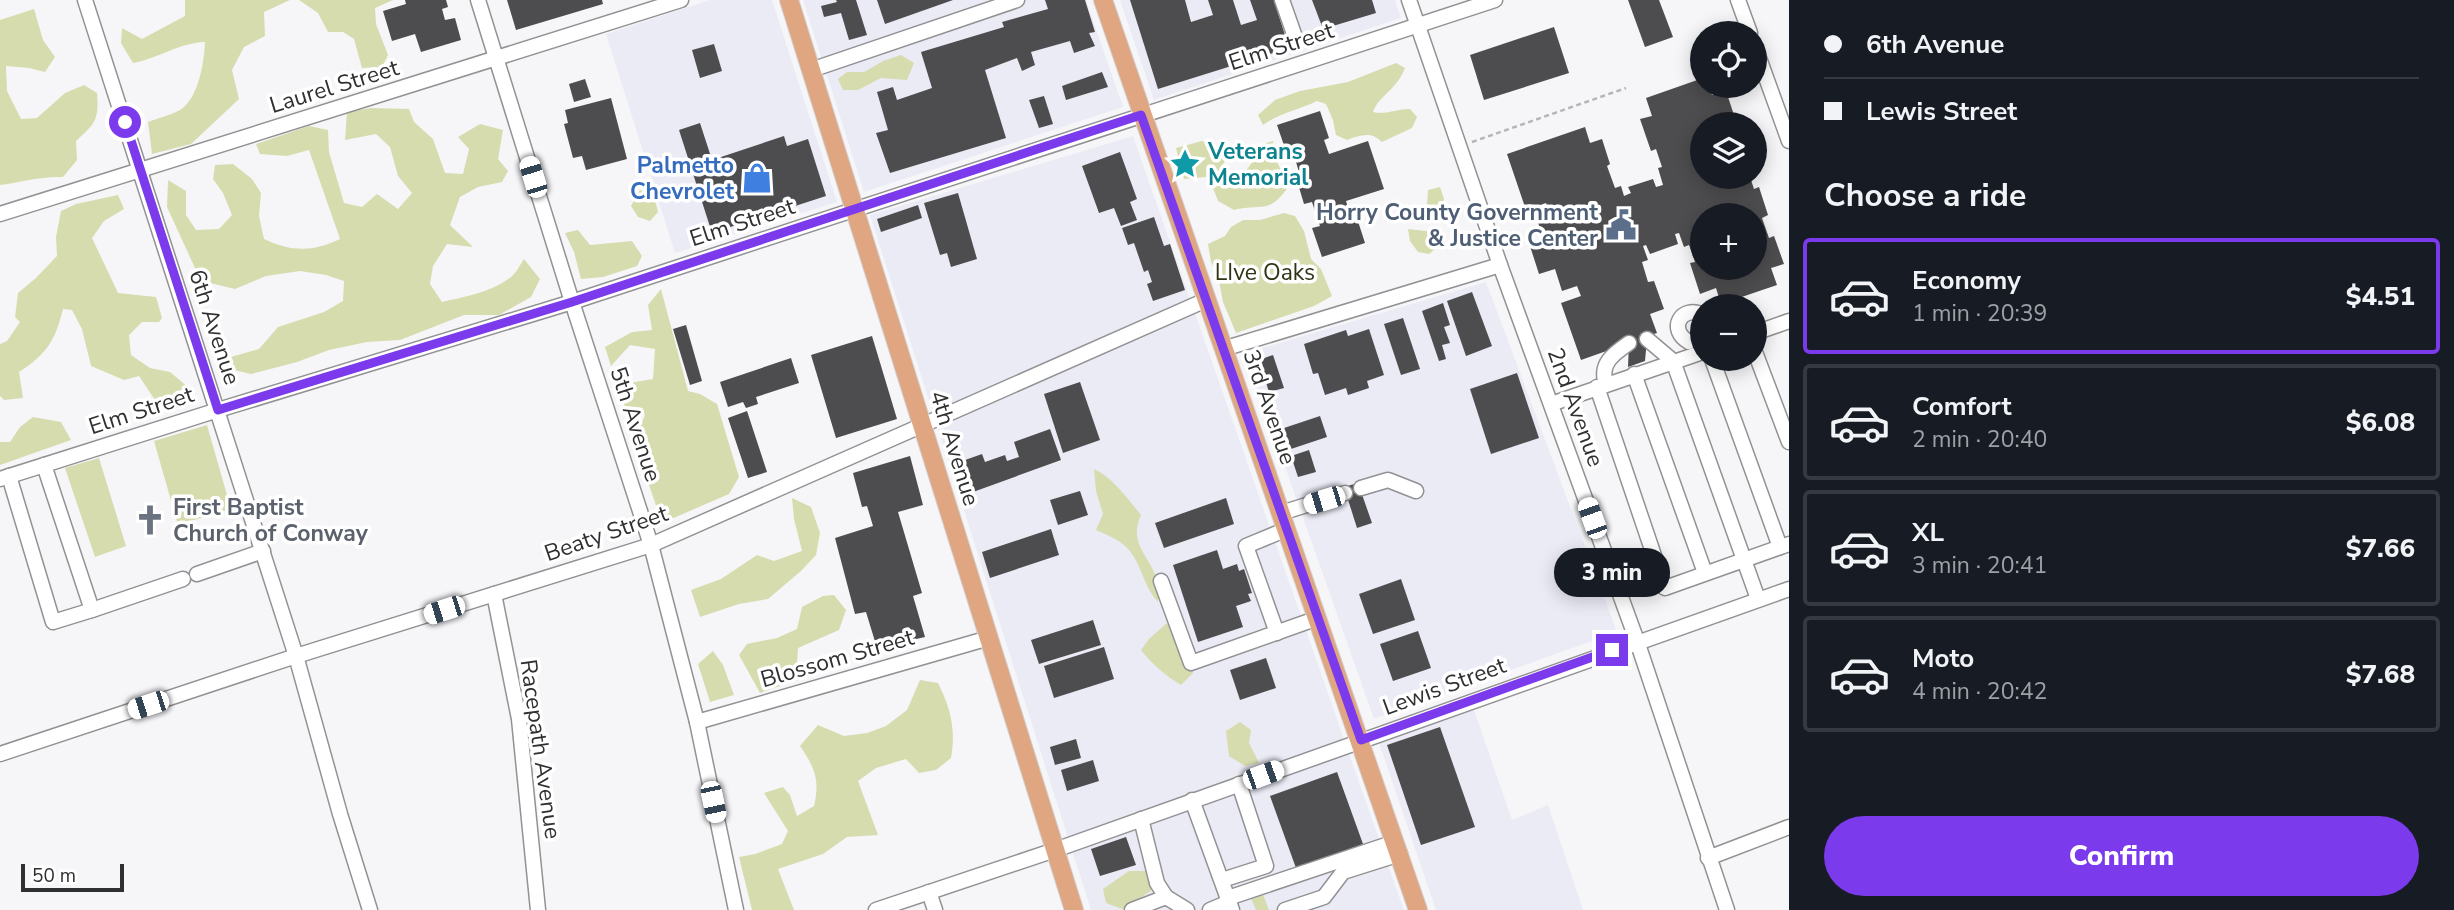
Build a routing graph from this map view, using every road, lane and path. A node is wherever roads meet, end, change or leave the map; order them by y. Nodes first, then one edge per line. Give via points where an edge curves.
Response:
1 (85, 0) edge
2 (478, 0) edge
3 (681, 0) edge
4 (789, 0) edge
5 (1017, 0) edge
6 (1103, 0) edge
7 (1282, 0) edge
8 (1409, 0) edge
9 (1495, 0) edge
10 (1738, 0) edge
11 (1746, 21) edge
12 (1417, 26) junction
13 (1294, 34) dead end
14 (496, 59) junction
15 (811, 70) junction
16 (1767, 80) edge
17 (1626, 88) dead end
18 (1141, 115) junction
19 (1789, 141) edge
20 (1472, 142) dead end
21 (141, 171) junction
22 (855, 209) junction
23 (0, 214) edge
24 (1500, 265) junction
25 (1206, 300) junction
26 (572, 302) junction
27 (1690, 313) edge
28 (1789, 321) edge
29 (1767, 329) edge
30 (1647, 339) dead end
31 (1690, 342) edge
32 (1629, 343) dead end
33 (1223, 349) junction
34 (1690, 352) edge
35 (1673, 361) junction
36 (1717, 371) edge
37 (1762, 371) edge
38 (1634, 374) junction
39 (1602, 386) junction
40 (1551, 404) junction
41 (218, 410) junction
42 (923, 425) junction
43 (1789, 442) edge
44 (44, 465) junction
45 (5, 477) edge
46 (1361, 488) dead end
47 (1416, 491) dead end
48 (1345, 493) dead end
49 (1284, 521) junction
50 (652, 545) junction
51 (1785, 545) edge
52 (263, 551) junction
53 (1744, 559) junction
54 (1705, 573) junction
55 (1161, 581) dead end
56 (1789, 589) edge
57 (494, 594) junction
58 (1758, 599) junction
59 (92, 610) junction
60 (1318, 618) junction
61 (1278, 633) junction
62 (989, 638) junction
63 (1637, 641) junction
64 (296, 656) junction
65 (697, 722) junction
66 (1361, 740) junction
67 (0, 754) edge
68 (1239, 784) junction
69 (1192, 800) junction
70 (1141, 819) junction
71 (1789, 827) edge
72 (1398, 848) junction
73 (1055, 849) junction
74 (1708, 858) junction
75 (1222, 880) junction
76 (929, 892) junction
77 (1166, 897) junction
78 (1230, 904) edge
79 (370, 910) edge
80 (538, 910) edge
81 (736, 910) edge
82 (876, 910) edge
83 (935, 910) edge
84 (1074, 910) edge
85 (1132, 910) edge
86 (1187, 910) edge
87 (1210, 910) edge
88 (1285, 910) edge
89 (1419, 910) edge
90 (1727, 910) edge

1 - 21 street, 6th Avenue
2 - 14 street, 5th Avenue
3 - 14 street, Laurel Street
4 - 15 main road, 4th Avenue
5 - 15 street
6 - 18 main road, 3rd Avenue
7 - 13 street
8 - 12 street, 2nd Avenue
9 - 12 street, Elm Street
10 - 11 street
12 - 18 street, Elm Street
12 - 24 street, 2nd Avenue
14 - 21 street, Laurel Street
14 - 26 street, 5th Avenue
15 - 22 main road, 4th Avenue
16 - 19 street
17 - 20 path
18 - 22 street, Elm Street
18 - 25 main road, 3rd Avenue
21 - 23 street, Laurel Street
21 - 41 street, 6th Avenue
22 - 26 street, Elm Street
22 - 42 main road, 4th Avenue
24 - 33 street
24 - 40 street, 2nd Avenue
25 - 33 main road, 3rd Avenue
25 - 42 street, Beaty Street
26 - 41 street, Elm Street
26 - 50 street, 5th Avenue
27 - 31 street via 1681,317 1678,327 1684,340
28 - 29 street
30 - 35 street
32 - 39 street via 1608,360
33 - 49 main road, 3rd Avenue
34 - 35 street
35 - 38 street
35 - 53 street
36 - 51 street
37 - 43 street
38 - 39 street
38 - 54 street
39 - 40 street
39 - 54 street via 1665,588
40 - 63 street, 2nd Avenue
41 - 44 street, Elm Street
41 - 52 street, 6th Avenue
42 - 50 street, Beaty Street
42 - 62 main road, 4th Avenue
44 - 45 street, Elm Street
44 - 59 street
45 - 59 street via 53,622
46 - 47 street via 1388,480
48 - 49 street
49 - 60 main road, 3rd Avenue
49 - 61 street via 1246,546
50 - 57 street, Beaty Street
50 - 65 street, 5th Avenue
51 - 53 street
52 - 59 street
52 - 64 street, 6th Avenue
53 - 54 street
53 - 58 street
55 - 61 street via 1191,663
56 - 58 street, Lewis Street
57 - 64 street, Beaty Street
57 - 80 street, Racepath Avenue via 519,719
58 - 63 street, Lewis Street
60 - 61 street
60 - 66 main road, 3rd Avenue
62 - 65 street, Blossom Street
62 - 73 main road, 4th Avenue
63 - 66 street, Lewis Street
63 - 74 street, 2nd Avenue
64 - 67 street, Beaty Street
64 - 79 street, 6th Avenue
65 - 81 street, 5th Avenue
66 - 68 street, Lewis Street
66 - 72 main road, 3rd Avenue
68 - 69 street, Lewis Street
68 - 75 street via 1266,866
69 - 70 street, Lewis Street
69 - 75 street
70 - 73 street, Lewis Street
70 - 77 street via 1157,883
71 - 74 street
72 - 78 street
72 - 88 street via 1343,872 1324,897
72 - 89 main road, 3rd Avenue
73 - 76 street, Lewis Street
73 - 84 main road, 4th Avenue
74 - 90 street, 2nd Avenue
75 - 78 street
76 - 82 street, Lewis Street
76 - 83 street
77 - 85 street
77 - 86 street
78 - 87 street

